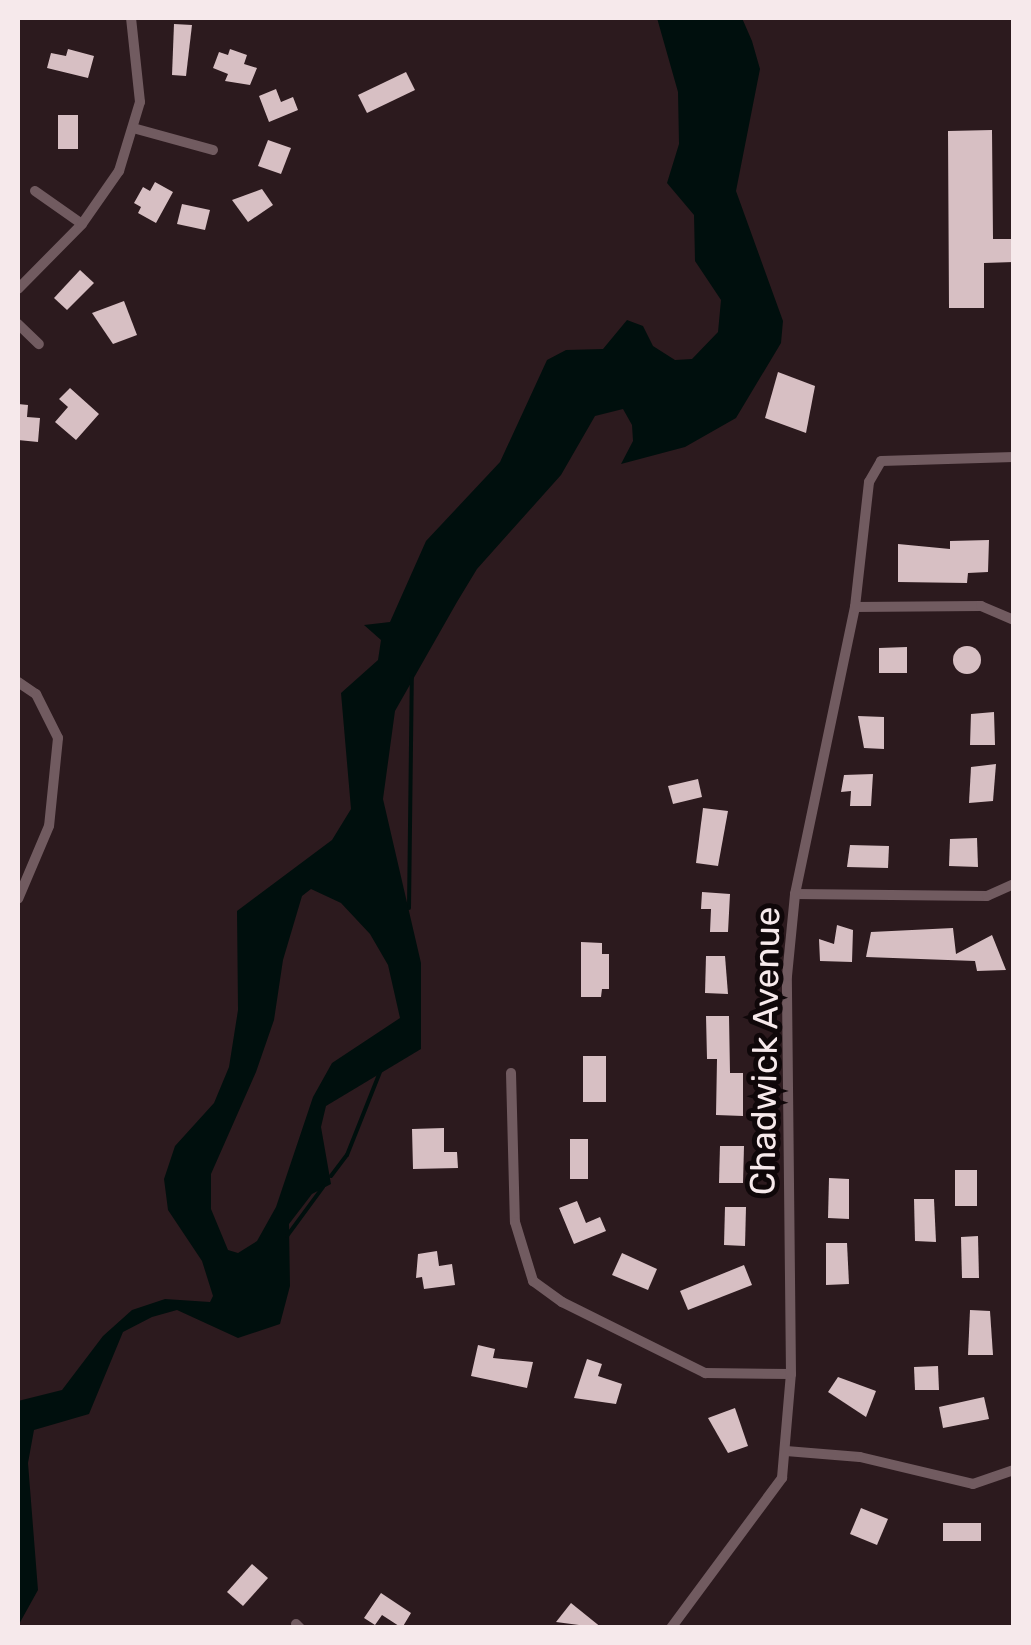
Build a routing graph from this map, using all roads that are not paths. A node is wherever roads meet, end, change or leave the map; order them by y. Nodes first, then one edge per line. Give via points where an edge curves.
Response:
1 (132, 18) edge
2 (133, 128) junction
3 (214, 150) dead end
4 (36, 191) dead end
5 (82, 224) junction
6 (18, 289) edge
7 (18, 324) edge
8 (39, 344) dead end
9 (1014, 456) edge
10 (855, 606) junction
11 (1014, 620) edge
12 (18, 682) edge
13 (1014, 884) edge
14 (794, 894) junction
15 (18, 900) edge
16 (511, 1072) dead end
17 (791, 1374) junction
18 (786, 1451) junction
19 (1010, 1473) edge
20 (1014, 1487) edge
21 (672, 1627) edge

1 - 2 street via 140,102
2 - 3 street
2 - 5 street via 119,171
4 - 5 street
5 - 6 street
7 - 8 street
9 - 10 street, Chadwick Avenue via 881,461 869,482
10 - 11 street via 981,606
10 - 14 street, Chadwick Avenue
12 - 15 street via 36,694 58,738 49,826
13 - 14 street via 988,896
14 - 17 street, Chadwick Avenue via 787,976
16 - 17 street via 515,1222 533,1281 705,1373
17 - 18 street, Chadwick Avenue
18 - 19 street via 860,1456 972,1484
18 - 21 street, Chadwick Avenue via 782,1478
19 - 20 street

